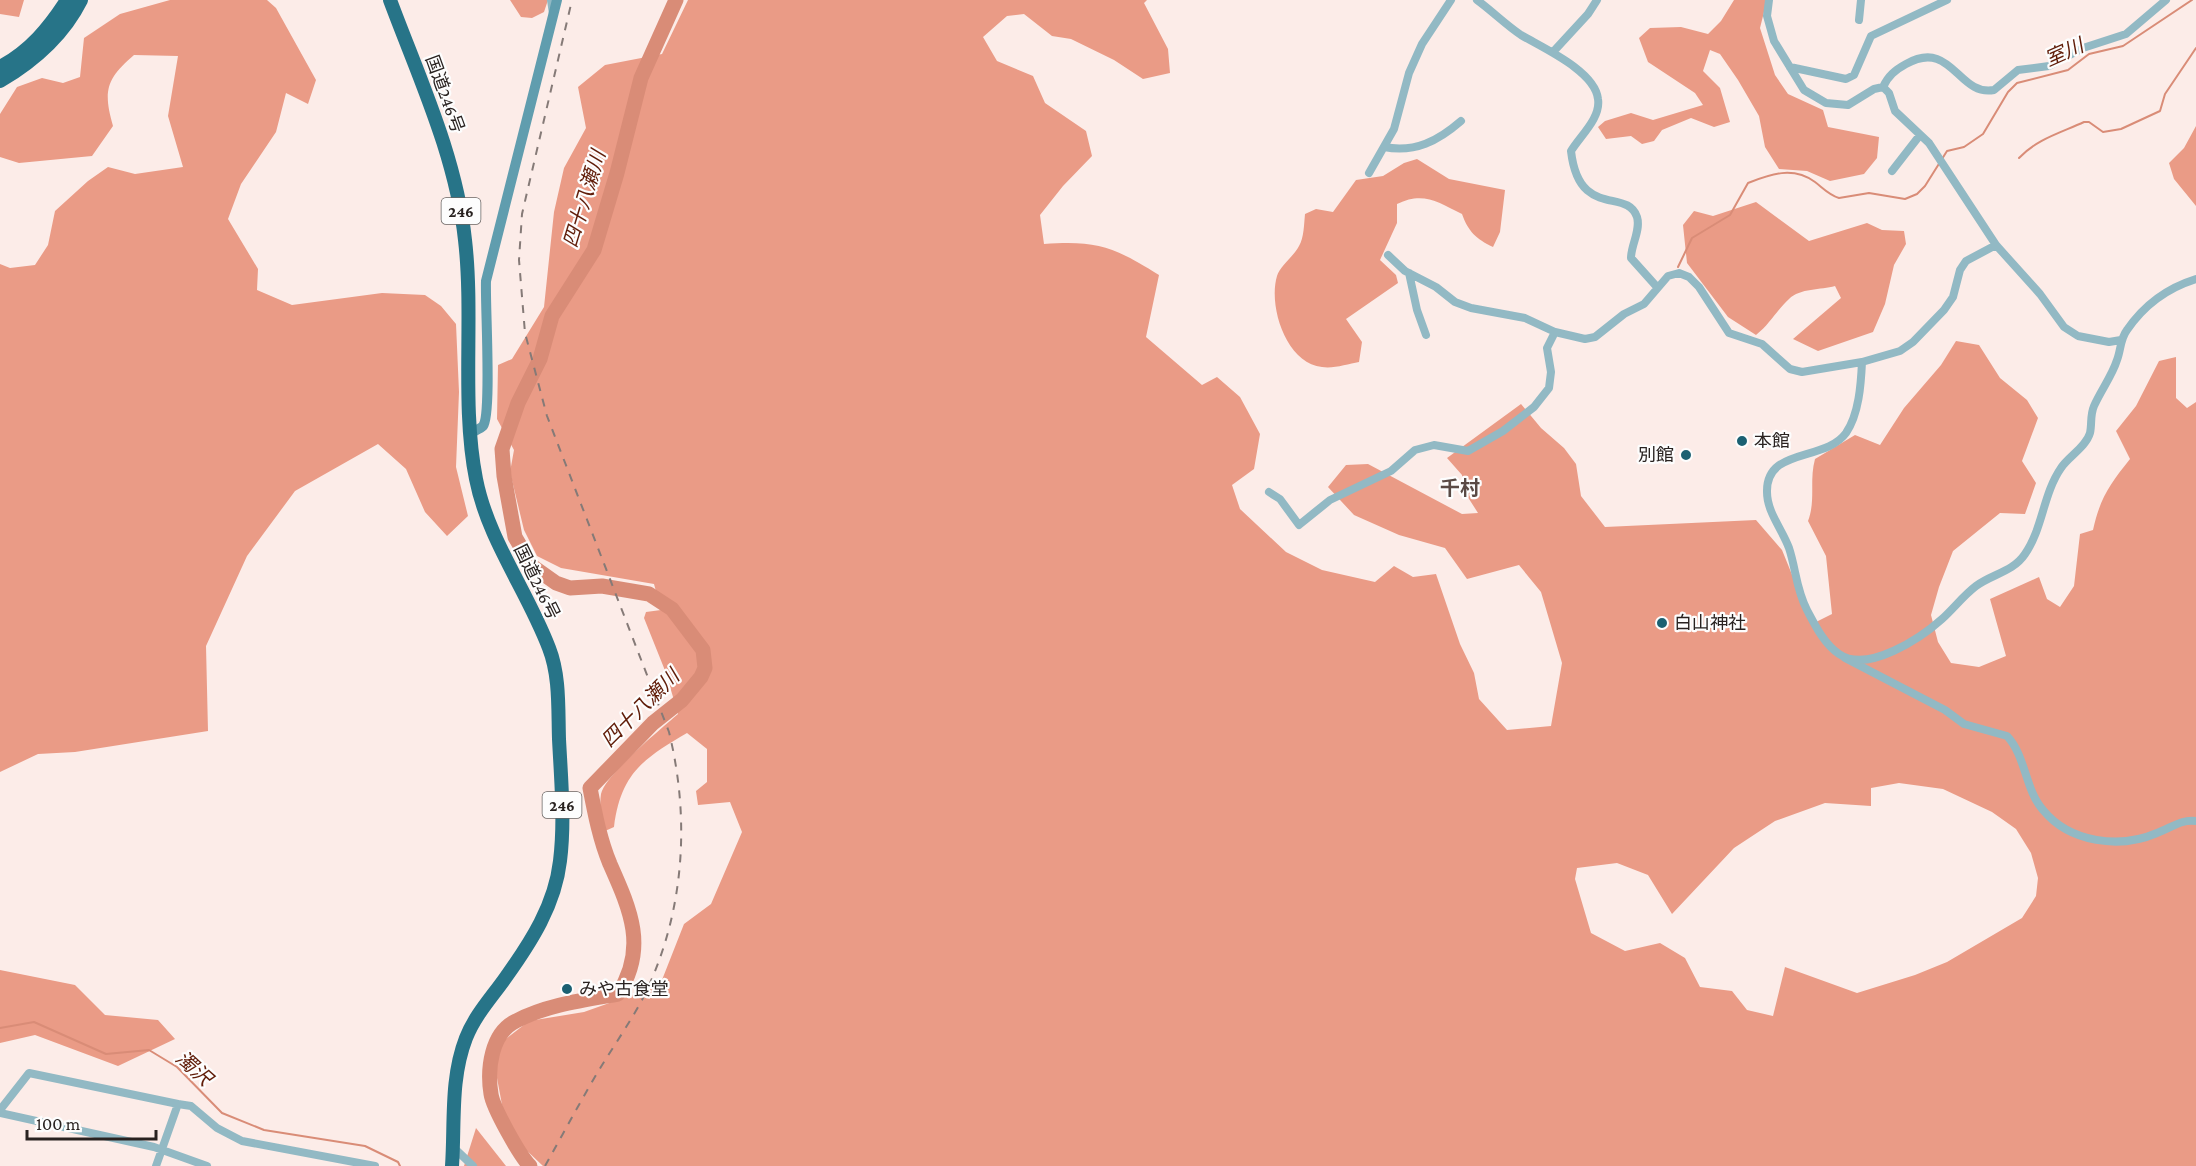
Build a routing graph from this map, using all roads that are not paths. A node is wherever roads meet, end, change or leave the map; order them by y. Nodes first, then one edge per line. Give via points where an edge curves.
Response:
1 (67, 0) edge
2 (81, 0) edge
3 (390, 0) edge
4 (551, 0) edge
5 (557, 0) edge
6 (1451, 0) edge
7 (1478, 0) edge
8 (1597, 0) edge
9 (1769, 0) edge
10 (1861, 0) edge
11 (1947, 0) edge
12 (2166, 0) edge
13 (553, 16) junction
14 (1859, 20) dead end
15 (1552, 52) junction
16 (1790, 67) junction
17 (0, 68) edge
18 (0, 81) edge
19 (1883, 87) junction
20 (1461, 121) dead end
21 (1920, 135) junction
22 (1384, 147) junction
23 (1892, 171) dead end
24 (1369, 174) dead end
25 (1996, 245) junction
26 (1388, 255) dead end
27 (1409, 273) junction
28 (2196, 279) edge
29 (1656, 287) junction
30 (1555, 332) junction
31 (1426, 335) dead end
32 (2121, 340) junction
33 (1862, 362) junction
34 (471, 433) junction
35 (1269, 492) dead end
36 (1844, 657) junction
37 (2196, 821) edge
38 (178, 1104) junction
39 (0, 1112) edge
40 (454, 1148) junction
41 (162, 1152) junction
42 (156, 1166) edge
43 (207, 1166) edge
44 (375, 1166) edge
45 (452, 1166) edge
46 (473, 1166) edge

1 - 17 highway via 39,39
2 - 18 highway via 45,49
3 - 34 highway, 国道246号 / 246 via 446,151 459,200 468,273
4 - 13 street
5 - 13 street
6 - 22 street via 1422,44
7 - 15 street via 1520,34
8 - 15 street
9 - 16 street via 1769,28
10 - 14 street
11 - 16 street via 1871,36 1856,70 1846,79
12 - 19 street via 2126,34 2083,48 2057,63 2018,70 1990,91 1974,87 1950,66 1927,57 1887,76
13 - 34 street via 486,281 486,419
15 - 29 street via 1587,78 1599,99 1596,116 1571,151 1576,179 1598,198 1628,205 1635,213 1638,227 1631,258
16 - 19 street via 1804,90 1826,103 1848,105
19 - 21 street via 1895,111
20 - 22 street via 1428,144 1399,150
21 - 23 street
21 - 25 street via 1937,154
22 - 24 street
25 - 32 street via 2064,327 2078,336 2109,342
25 - 33 street via 1966,261 1953,297 1912,342 1890,355
26 - 27 street
27 - 30 street via 1455,302 1525,318
27 - 31 street
28 - 32 street via 2155,298
29 - 30 street via 1644,304 1595,337 1585,339
29 - 33 street via 1674,273 1689,277 1729,333 1762,344 1795,371
30 - 35 street via 1547,348 1550,381 1544,397 1503,431 1476,447 1459,451 1434,445 1422,447 1389,472 1330,500 1299,525 1280,499
32 - 36 street via 2116,364 2090,418 2090,434 2054,480 2031,546 2018,564 1976,586 1940,621 1896,651 1865,659
33 - 36 street via 1858,399 1846,434 1834,444 1774,468 1767,490 1771,510 1789,549 1800,596 1827,643
34 - 40 highway, 国道246号 / 246 via 476,479 486,515 549,647 556,673 563,829 558,874 542,921 466,1038 456,1074
36 - 37 street via 1964,724 2007,736 2043,811 2063,826 2111,843 2144,838 2182,821
38 - 39 street via 29,1073
38 - 41 street
38 - 44 street via 191,1106 217,1128 242,1141
39 - 41 street
40 - 45 highway, 国道246号 / 246
40 - 46 street
41 - 42 street
41 - 43 street

